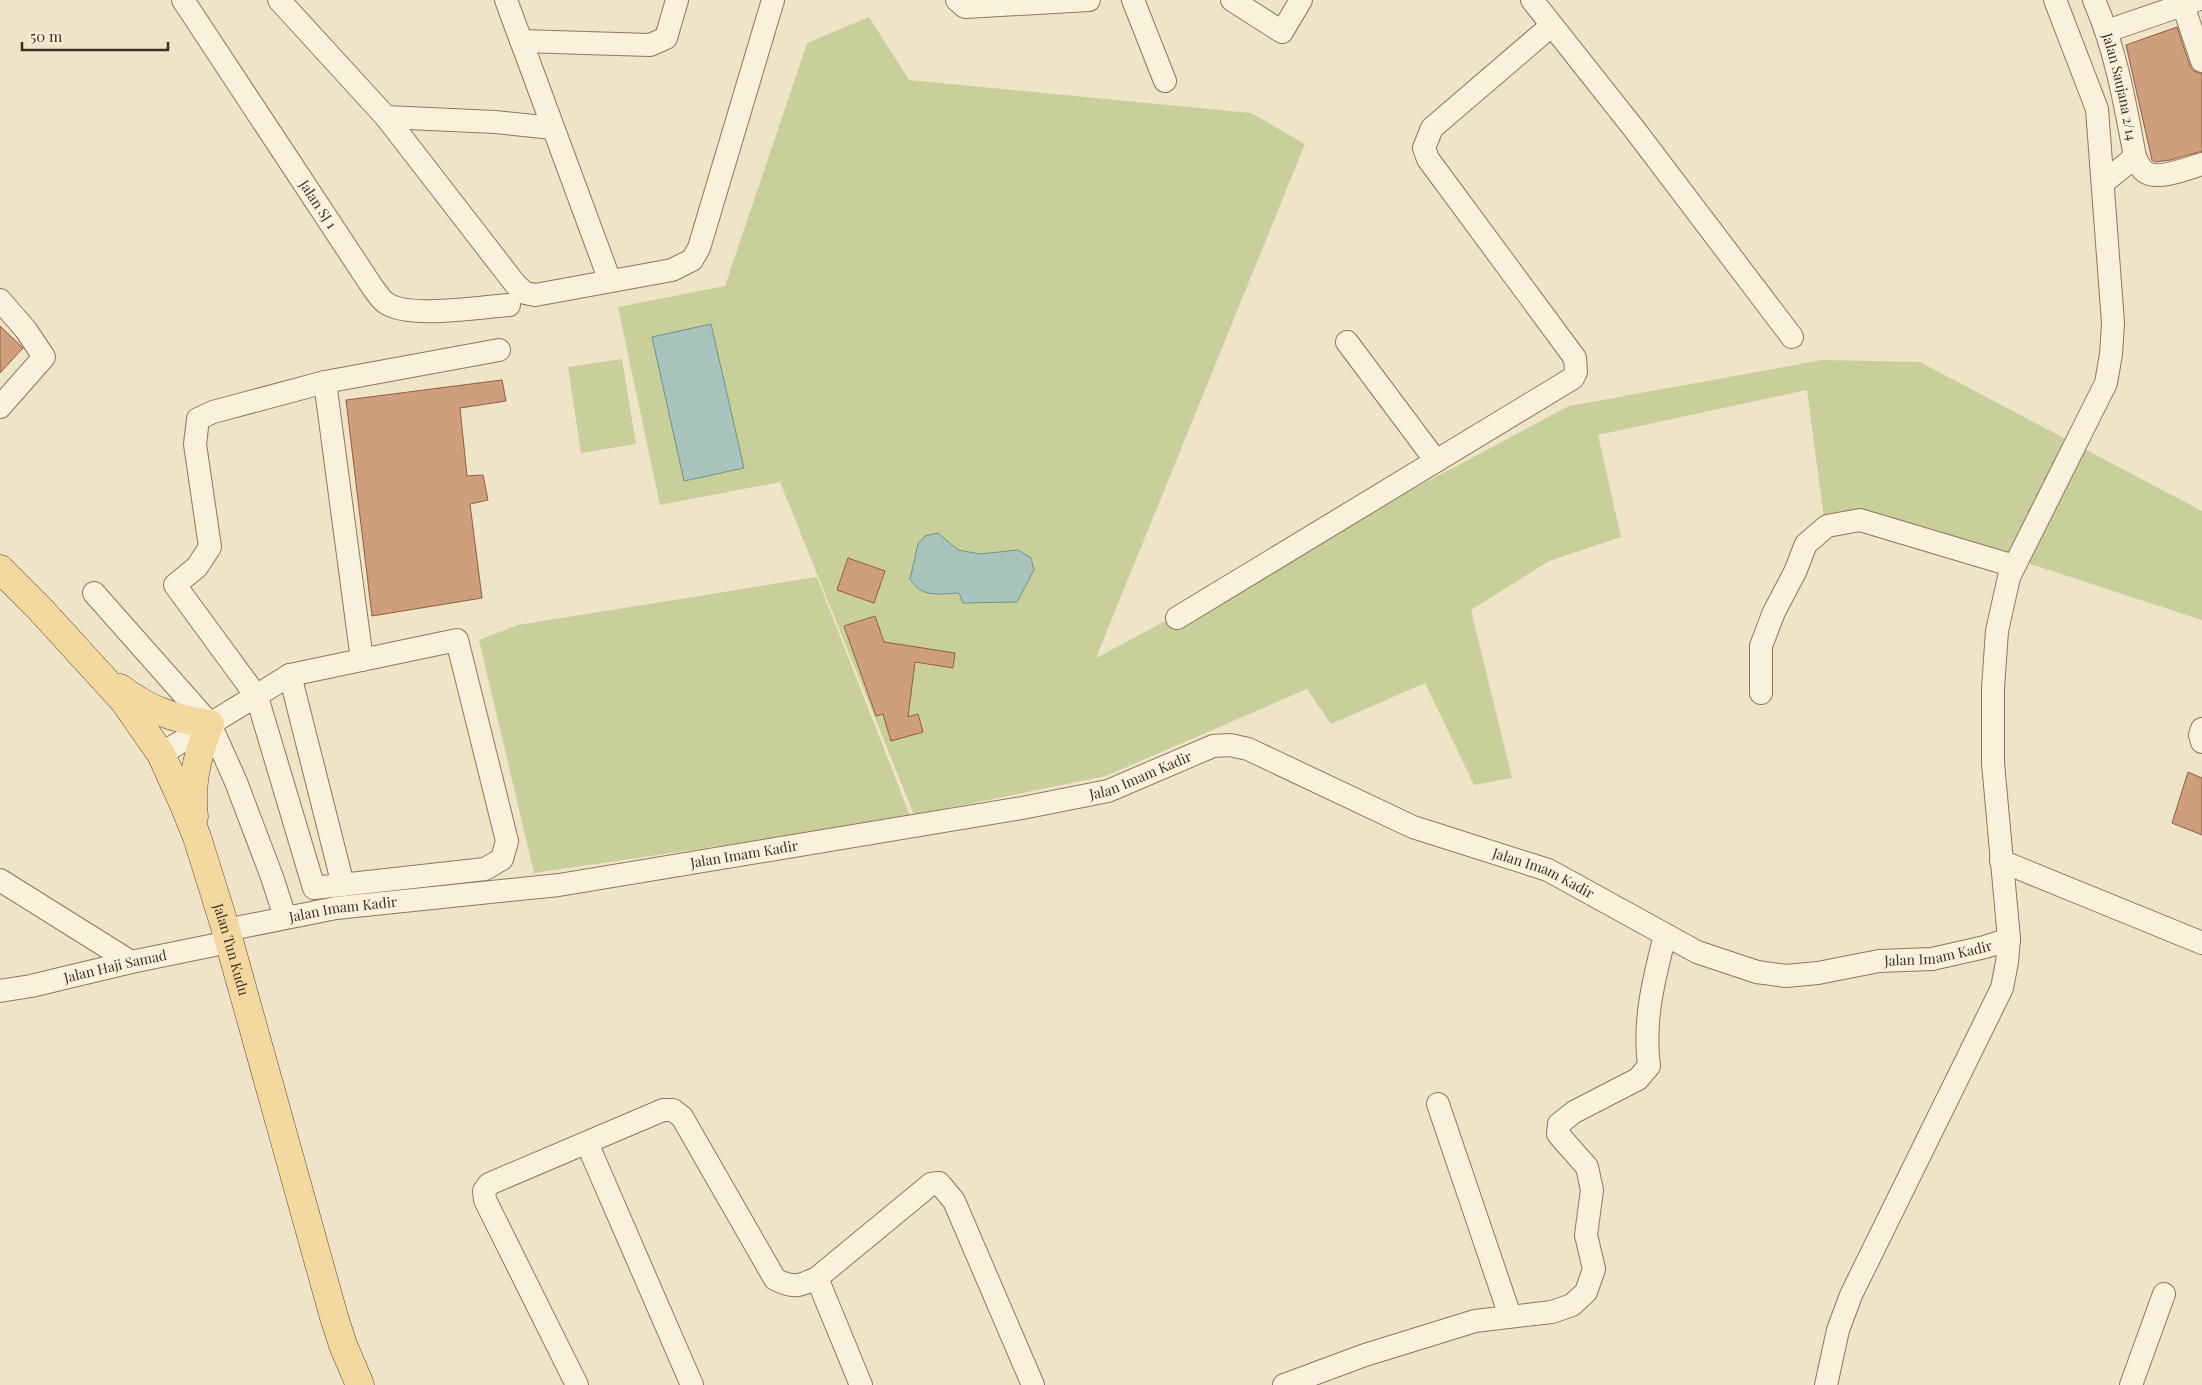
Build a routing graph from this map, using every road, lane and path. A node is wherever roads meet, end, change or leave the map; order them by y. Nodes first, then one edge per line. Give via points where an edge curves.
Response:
1 (183, 0) edge
2 (279, 0) edge
3 (506, 0) edge
4 (677, 0) edge
5 (773, 0) edge
6 (957, 0) edge
7 (1089, 0) edge
8 (1232, 0) edge
9 (1301, 0) edge
10 (1532, 0) edge
11 (2055, 0) edge
12 (2094, 0) edge
13 (1051, 1) edge
14 (1138, 1) edge
15 (2190, 3) edge
16 (1552, 26) junction
17 (2107, 31) junction
18 (521, 41) junction
19 (2202, 61) edge
20 (1165, 81) dead end
21 (386, 117) junction
22 (553, 128) junction
23 (2202, 164) edge
24 (2141, 165) junction
25 (2102, 183) junction
26 (610, 281) junction
27 (0, 300) edge
28 (509, 305) dead end
29 (1792, 337) dead end
30 (1347, 342) dead end
31 (498, 350) dead end
32 (325, 382) junction
33 (0, 407) edge
34 (1436, 461) junction
35 (2014, 566) junction
36 (0, 569) edge
37 (94, 593) dead end
38 (1177, 618) dead end
39 (362, 660) junction
40 (99, 672) junction
41 (290, 675) junction
42 (1761, 693) dead end
43 (257, 697) junction
44 (210, 724) junction
45 (2202, 728) edge
46 (2202, 742) edge
47 (161, 754) junction
48 (197, 837) junction
49 (2002, 861) junction
50 (0, 880) edge
51 (343, 885) junction
52 (285, 918) junction
53 (227, 936) junction
54 (1665, 936) junction
55 (2009, 939) junction
56 (2202, 943) edge
57 (131, 962) junction
58 (0, 991) edge
59 (1438, 1104) dead end
60 (587, 1143) junction
61 (818, 1278) junction
62 (2164, 1294) dead end
63 (1510, 1316) junction
64 (360, 1385) edge
65 (577, 1385) edge
66 (692, 1385) edge
67 (861, 1385) edge
68 (1033, 1385) edge
69 (1284, 1385) edge
70 (1826, 1385) edge
71 (2131, 1385) edge

1 - 28 street, Jalan SJ 1 via 386,303 400,310 419,312
2 - 21 street
3 - 18 street
4 - 18 street via 666,38 650,46
5 - 26 street via 699,248 692,260 672,270
6 - 13 street via 965,7
7 - 13 street
8 - 9 street via 1282,32
10 - 16 street
11 - 25 street via 2097,109
12 - 17 street, Jalan Saujana 2/14
14 - 20 street
15 - 17 street
15 - 19 street
16 - 29 street
16 - 34 street via 1432,128 1424,148 1428,159 1575,358 1576,372 1573,378
17 - 24 street, Jalan Saujana 2/14
18 - 22 street
21 - 22 street
21 - 26 street via 525,293 535,296
22 - 26 street
23 - 24 street via 2158,176
24 - 25 street
25 - 35 street via 2113,324 2106,383
27 - 33 street via 44,356
30 - 34 street
31 - 32 street
32 - 39 street
32 - 43 street via 213,412 198,419 195,444 210,548 197,567 174,585
34 - 38 street
35 - 42 street via 1860,520 1826,526 1806,544 1774,612 1761,646
35 - 49 street via 1997,631 1993,688 1993,764
36 - 40 main road, Jalan Tun Kudu
37 - 44 street
39 - 41 street
39 - 51 street via 457,640 507,841 502,859 485,869
40 - 44 main road via 145,705 168,716
40 - 47 main road, Jalan Tun Kudu
41 - 43 street
41 - 51 street
43 - 44 street
43 - 51 street via 314,888
44 - 47 street
44 - 48 main road via 197,760 194,783
44 - 52 street via 236,782
45 - 46 street
47 - 48 main road, Jalan Tun Kudu
48 - 53 main road, Jalan Tun Kudu
49 - 55 street
49 - 56 street
50 - 57 street
52 - 53 street, Jalan Imam Kadir
52 - 54 street, Jalan Imam Kadir via 336,908 559,885 1022,808 1108,791 1193,753 1213,746 1230,745 1248,749 1414,827 1548,870
53 - 57 street, Jalan Haji Samad
53 - 64 main road, Jalan Tun Kudu via 334,1317
54 - 55 street, Jalan Imam Kadir via 1728,964 1786,976 1880,961 1932,959
54 - 63 street via 1650,994 1646,1042 1649,1066 1638,1079 1574,1112 1559,1124 1558,1134 1587,1166 1592,1190 1586,1236 1594,1269 1586,1292 1572,1305 1552,1312
55 - 70 street via 2002,988 1851,1295 1838,1330
57 - 58 street, Jalan Haji Samad
59 - 63 street
60 - 61 street via 663,1110 673,1110 682,1117 775,1279 789,1286
60 - 65 street via 489,1184 484,1191 485,1200
60 - 66 street
61 - 67 street
61 - 68 street via 931,1184 939,1184 954,1201
62 - 71 street
63 - 69 street via 1475,1321 1441,1331

